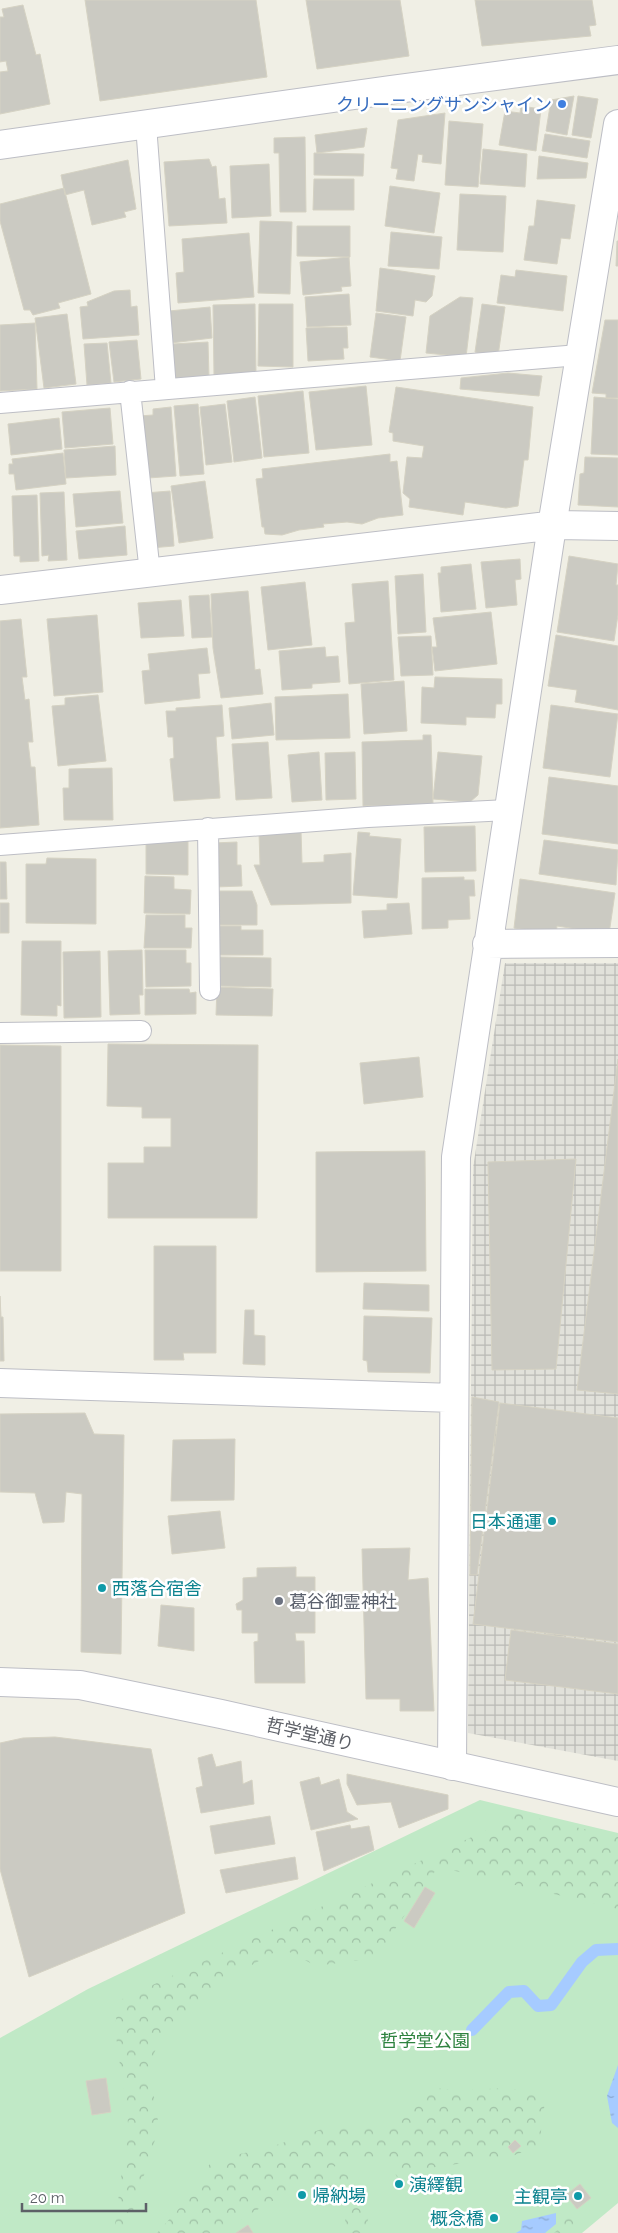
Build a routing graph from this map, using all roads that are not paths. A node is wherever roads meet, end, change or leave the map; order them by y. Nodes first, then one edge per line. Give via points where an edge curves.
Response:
1 (618, 60) edge
2 (146, 124) junction
3 (618, 124) edge
4 (0, 146) edge
5 (609, 224) edge
6 (579, 355) junction
7 (166, 389) junction
8 (130, 391) junction
9 (0, 403) edge
10 (552, 526) junction
11 (618, 526) edge
12 (150, 573) junction
13 (0, 590) edge
14 (508, 810) junction
15 (208, 828) junction
16 (0, 845) edge
17 (618, 943) edge
18 (487, 944) junction
19 (210, 990) dead end
20 (141, 1031) dead end
21 (0, 1033) edge
22 (0, 1383) edge
23 (454, 1398) junction
24 (0, 1682) edge
25 (452, 1766) junction
26 (618, 1802) edge

1 - 2 street
2 - 4 street
2 - 7 lane
3 - 5 street
5 - 6 street
6 - 7 lane
6 - 10 street
7 - 8 lane
8 - 9 lane
8 - 12 lane
10 - 11 street
10 - 12 street
10 - 14 street
12 - 13 street
14 - 15 lane
14 - 18 street
15 - 16 lane
15 - 19 lane
17 - 18 street
18 - 23 street via 456,1157
20 - 21 lane
22 - 23 street
23 - 25 street
24 - 25 street, 哲学堂通り via 80,1685
25 - 26 street, 哲学堂通り

